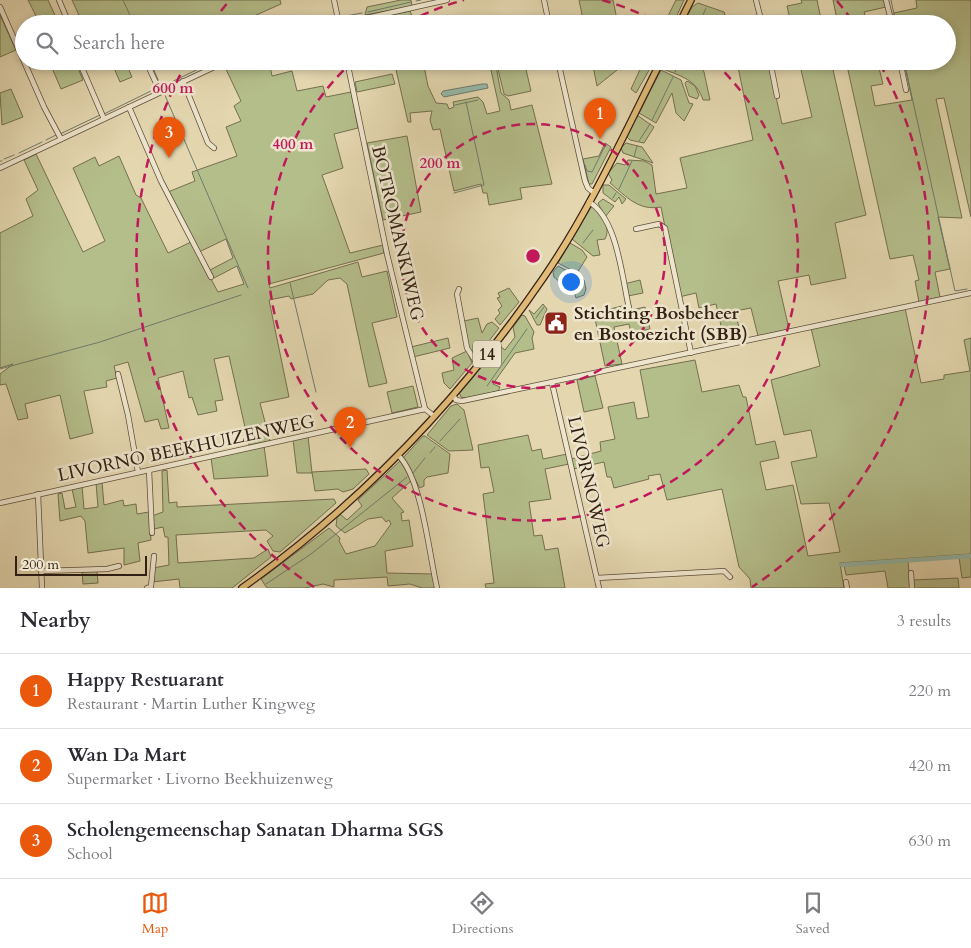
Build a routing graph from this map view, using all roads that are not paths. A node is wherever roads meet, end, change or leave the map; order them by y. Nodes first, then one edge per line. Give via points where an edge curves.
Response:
1 (59, 0) edge
2 (334, 0) edge
3 (447, 0) edge
4 (544, 0) edge
5 (691, 0) edge
6 (756, 0) edge
7 (886, 0) edge
8 (0, 5) edge
9 (65, 15) edge
10 (337, 15) edge
11 (380, 15) edge
12 (547, 15) edge
13 (684, 15) edge
14 (760, 15) edge
15 (890, 15) edge
16 (15, 40) edge
17 (28, 70) edge
18 (83, 70) edge
19 (150, 70) edge
20 (207, 70) edge
21 (349, 70) edge
22 (560, 70) edge
23 (656, 70) edge
24 (772, 70) edge
25 (902, 70) edge
26 (183, 81) junction
27 (906, 90) dead end
28 (160, 92) junction
29 (777, 96) dead end
30 (129, 107) junction
31 (104, 119) junction
32 (60, 139) junction
33 (214, 148) dead end
34 (0, 168) edge
35 (594, 192) junction
36 (588, 202) junction
37 (636, 229) dead end
38 (211, 277) dead end
39 (459, 289) dead end
40 (971, 293) edge
41 (629, 308) dead end
42 (692, 353) junction
43 (476, 362) dead end
44 (118, 374) dead end
45 (552, 383) junction
46 (453, 395) junction
47 (425, 409) junction
48 (434, 416) junction
49 (398, 455) junction
50 (149, 470) junction
51 (138, 472) junction
52 (38, 494) junction
53 (0, 503) edge
54 (152, 533) dead end
55 (154, 556) dead end
56 (119, 566) dead end
57 (42, 572) junction
58 (911, 573) dead end
59 (730, 577) dead end
60 (597, 578) junction
61 (846, 582) dead end
62 (42, 588) edge
63 (147, 588) edge
64 (242, 588) edge
65 (437, 588) edge
66 (599, 588) edge
67 (847, 588) edge
68 (912, 588) edge

1 - 9 street
2 - 10 street
3 - 11 street
4 - 12 street
5 - 13 main road
6 - 14 street
7 - 15 street
8 - 16 street
17 - 32 street
18 - 31 street
19 - 28 street
20 - 26 street
21 - 47 street, BOTROMANKIWEG via 387,254
22 - 35 street via 586,181
23 - 35 main road, 14
24 - 29 street
25 - 27 street
26 - 28 street
26 - 33 street via 208,143
28 - 30 street
30 - 31 street
30 - 38 street via 161,181
31 - 32 street
32 - 34 street
35 - 36 main road, 14
36 - 41 street via 596,206 611,229
36 - 46 main road, 14 via 544,277
37 - 42 street via 659,224 665,228
39 - 43 street via 457,294 467,348
40 - 42 street
42 - 45 street
44 - 51 street
45 - 46 street via 462,401
45 - 60 street, LIVORNOWEG
46 - 48 main road, 14
47 - 48 street
47 - 50 street, LIVORNO BEEKHUIZENWEG
48 - 49 main road, 14
49 - 64 main road, 14 via 297,546
49 - 65 street via 407,466 416,490
50 - 51 street, LIVORNO BEEKHUIZENWEG
50 - 54 street
51 - 52 street, LIVORNO BEEKHUIZENWEG
52 - 53 street, LIVORNO BEEKHUIZENWEG
52 - 57 street
55 - 63 street via 151,587
56 - 57 street
57 - 62 street
58 - 68 street
59 - 60 street via 724,571
60 - 66 street, LIVORNOWEG
61 - 67 street

